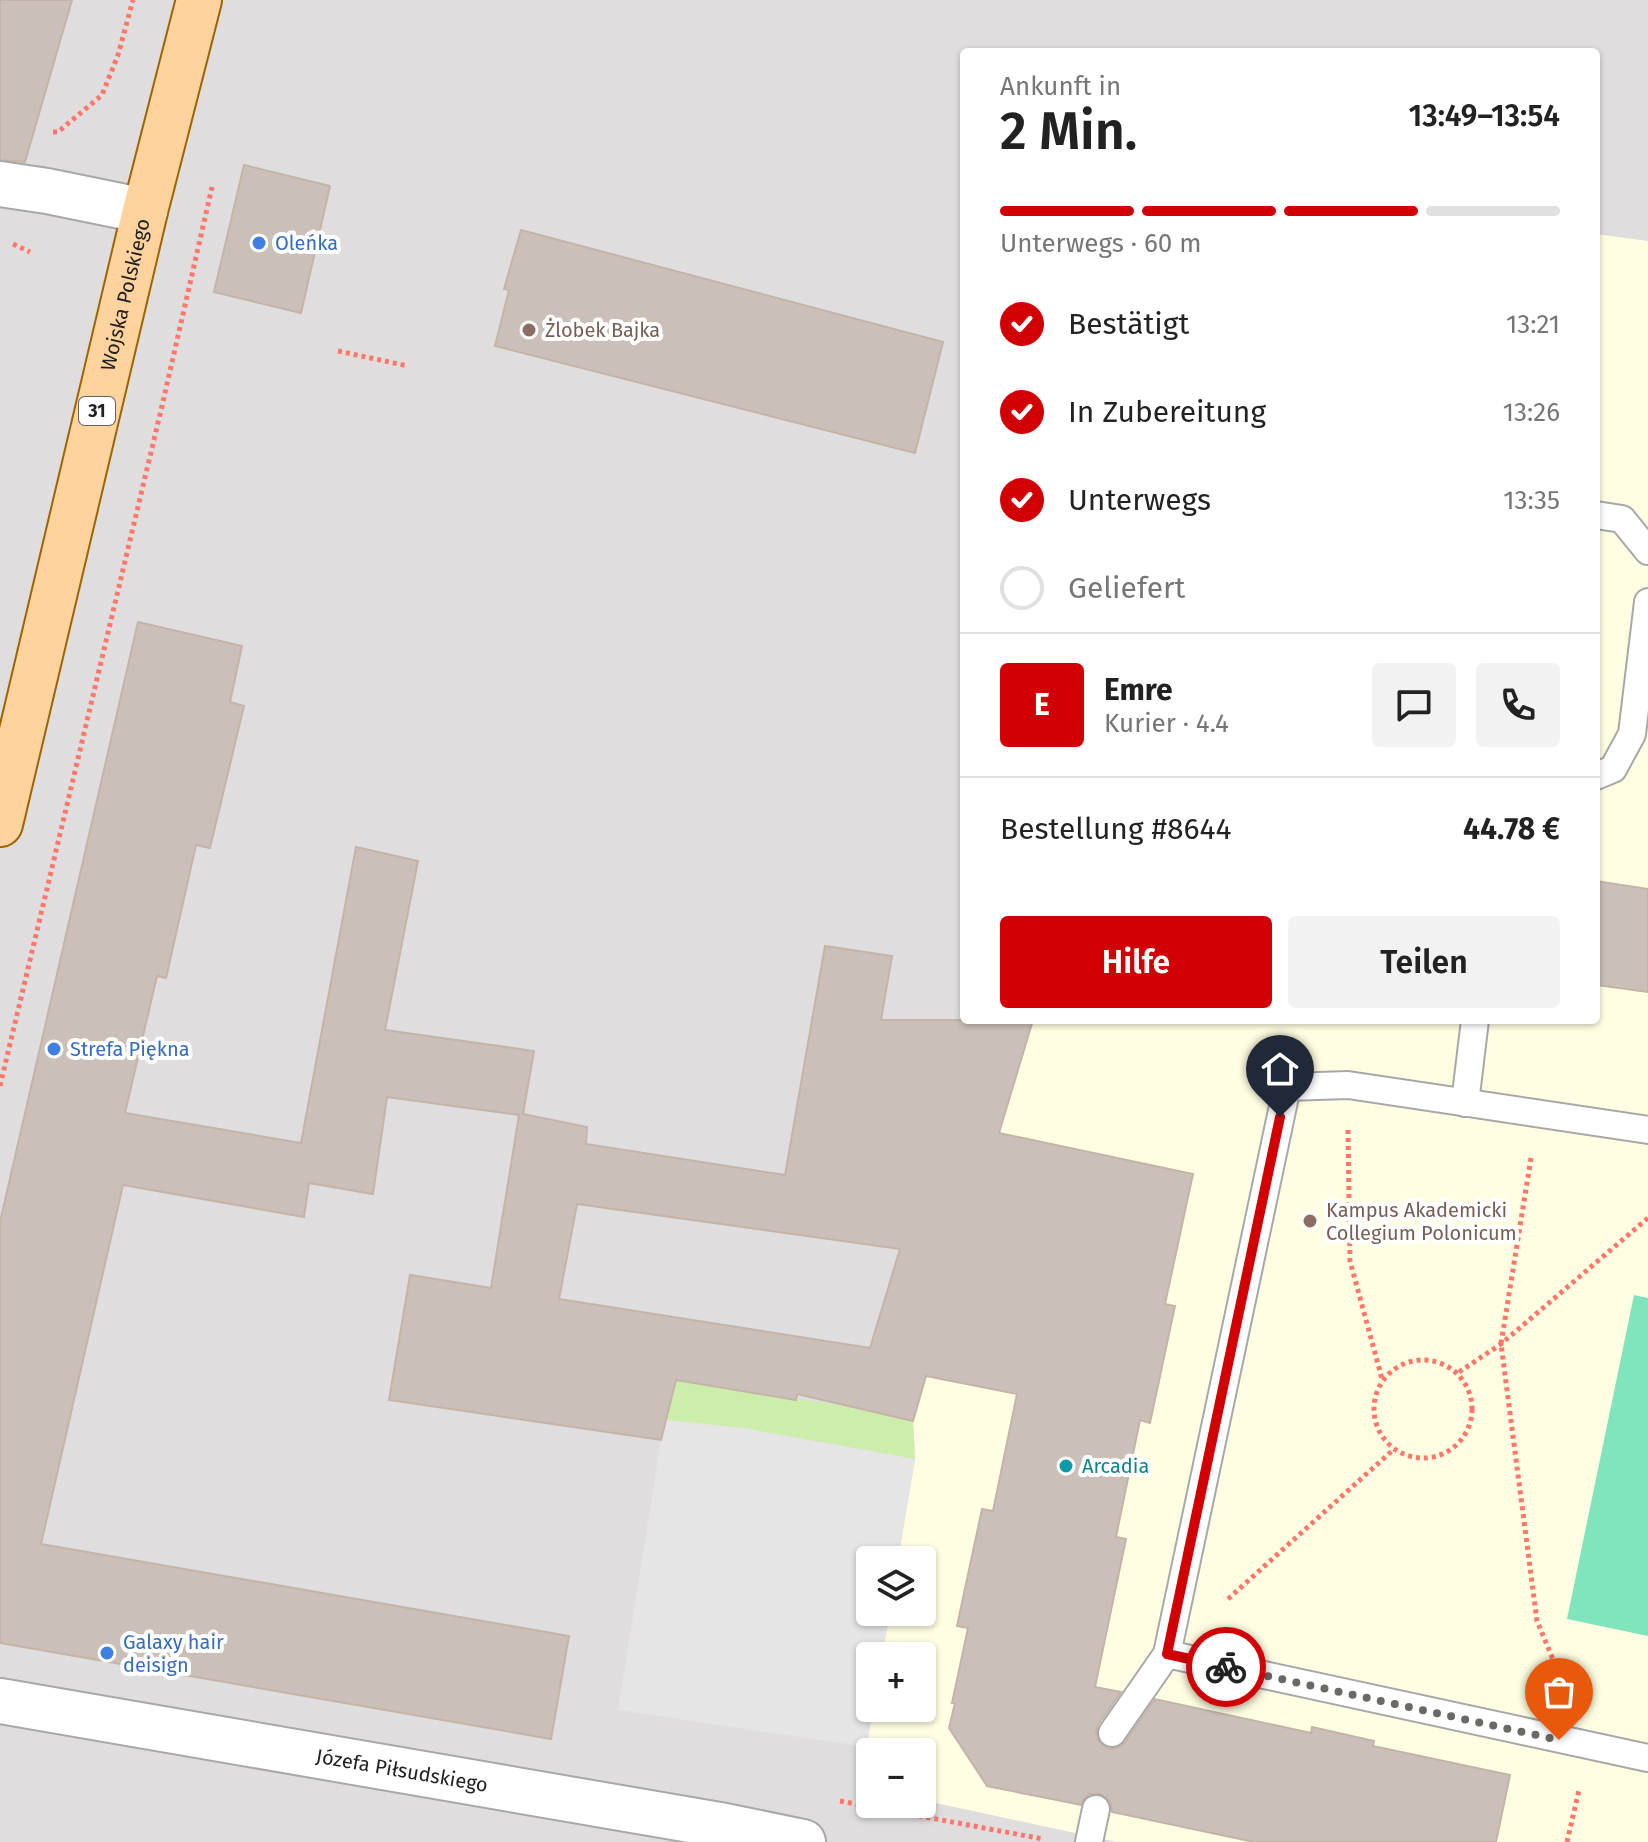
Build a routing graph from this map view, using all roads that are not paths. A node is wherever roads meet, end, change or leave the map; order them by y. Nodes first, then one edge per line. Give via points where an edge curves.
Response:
1 (199, 0) edge
2 (0, 184) edge
3 (145, 211) junction
4 (1600, 516) edge
5 (1648, 551) edge
6 (1648, 602) edge
7 (1600, 774) edge
8 (0, 824) edge
9 (1475, 1024) edge
10 (1465, 1103) junction
11 (1648, 1130) edge
12 (1167, 1654) junction
13 (0, 1701) edge
14 (1112, 1733) dead end
15 (1648, 1758) edge
16 (1096, 1809) dead end
17 (803, 1842) edge
18 (1089, 1842) edge

1 - 3 main road, Wojska Polskiego / 31
2 - 3 street
3 - 8 main road, Wojska Polskiego / 31
4 - 5 lane via 1622,519
6 - 7 lane via 1632,734 1613,769
9 - 10 lane
10 - 11 lane
10 - 12 lane via 1348,1085 1287,1087
12 - 14 lane
12 - 15 lane
13 - 17 street, Józefa Piłsudskiego
16 - 18 lane

